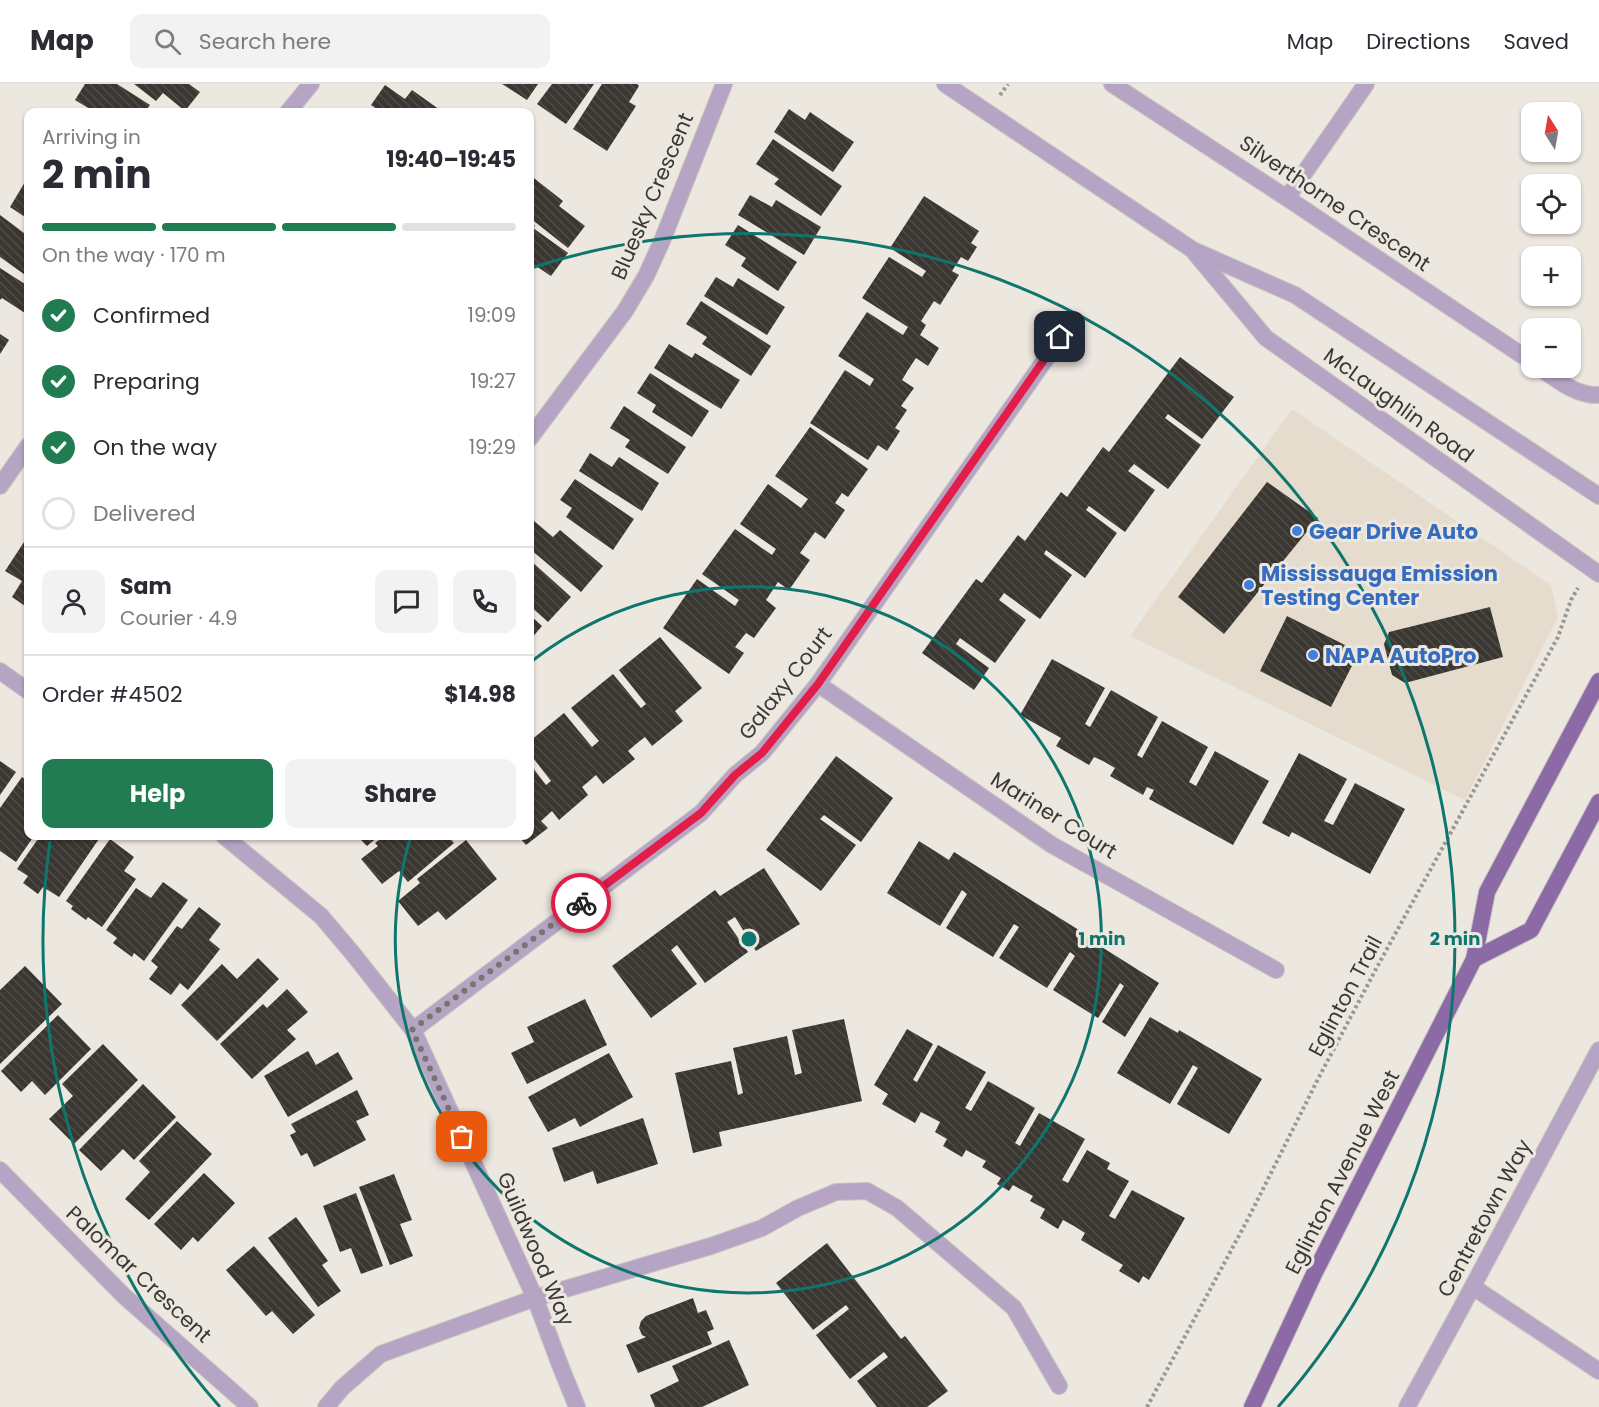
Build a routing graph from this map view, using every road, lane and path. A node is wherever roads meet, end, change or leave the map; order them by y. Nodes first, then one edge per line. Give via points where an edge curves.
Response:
1 (311, 84) edge
2 (724, 84) edge
3 (945, 84) edge
4 (1112, 84) edge
5 (1366, 84) edge
6 (291, 108) edge
7 (1287, 198) junction
8 (1193, 250) junction
9 (1060, 337) dead end
10 (1521, 355) edge
11 (1554, 378) edge
12 (1599, 395) edge
13 (534, 433) edge
14 (24, 452) edge
15 (0, 486) edge
16 (1599, 496) edge
17 (1599, 574) edge
18 (1572, 600) dead end
19 (0, 671) edge
20 (1599, 681) edge
21 (818, 684) junction
22 (24, 688) edge
23 (1599, 802) edge
24 (229, 840) edge
25 (1474, 959) junction
26 (1276, 970) dead end
27 (412, 1030) junction
28 (1599, 1050) edge
29 (0, 1170) edge
30 (1473, 1287) junction
31 (536, 1299) junction
32 (1599, 1371) edge
33 (1059, 1386) dead end
34 (250, 1407) edge
35 (326, 1407) edge
36 (577, 1407) edge
37 (1147, 1407) edge
38 (1252, 1407) edge
39 (1407, 1407) edge

1 - 6 street
2 - 13 street, Bluesky Crescent via 646,276 626,311
3 - 8 street, McLaughlin Road
4 - 7 street, Silverthorne Crescent
5 - 7 street
7 - 10 street, Silverthorne Crescent
8 - 16 street, McLaughlin Road via 1295,295
8 - 17 street, McLaughlin Road via 1266,338
9 - 21 street, Galaxy Court
11 - 12 street via 1586,396
14 - 15 street
18 - 37 path, Eglinton Trail via 1558,637 1376,969 1250,1217
19 - 22 street
20 - 25 main road, Eglinton Avenue West via 1487,892
21 - 26 street, Mariner Court via 1052,844
21 - 27 street, Galaxy Court via 762,753 735,775 701,813
23 - 25 main road via 1532,930
24 - 27 street, Guildwood Way via 321,916
25 - 38 main road, Eglinton Avenue West via 1314,1274
27 - 31 street, Guildwood Way
28 - 30 street, Centretown Way
29 - 34 street, Palomar Crescent via 124,1296
30 - 32 street
30 - 39 street, Centretown Way
31 - 33 street via 762,1228 836,1192 867,1191 897,1208 1014,1308
31 - 35 street via 381,1354
31 - 36 street, Guildwood Way

